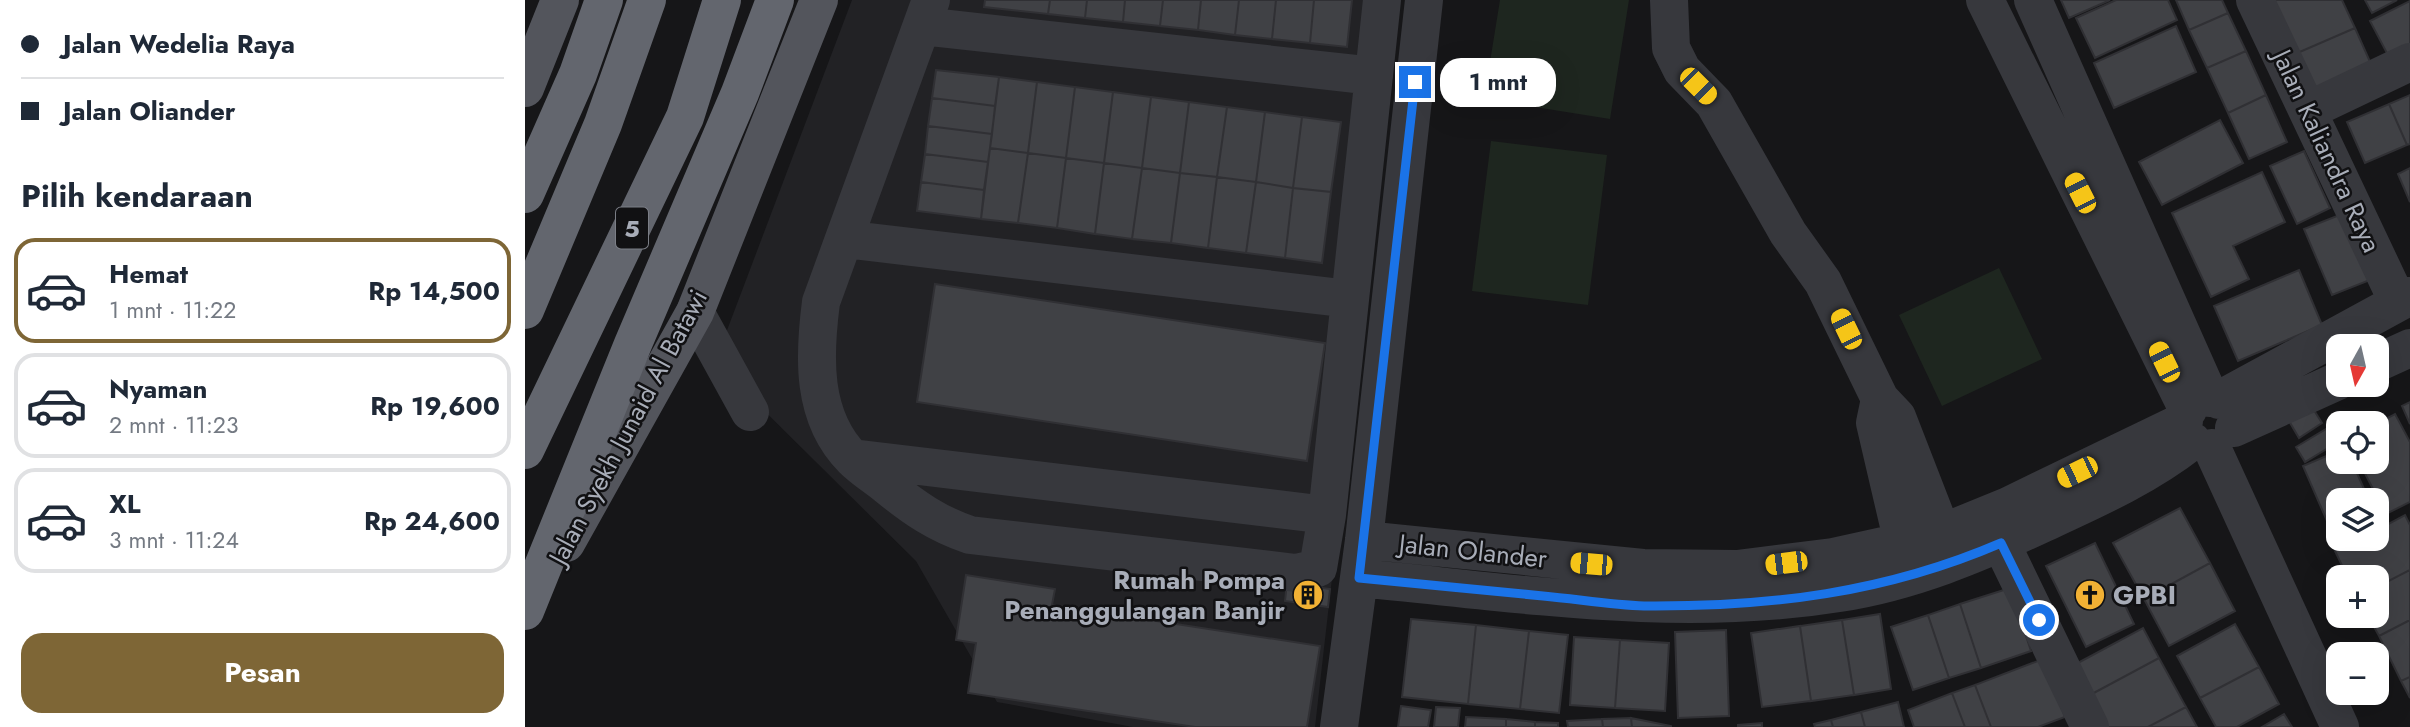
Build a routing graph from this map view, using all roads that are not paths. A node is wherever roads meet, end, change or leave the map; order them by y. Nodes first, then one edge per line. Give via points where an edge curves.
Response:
1 (560, 0) edge
2 (604, 0) edge
3 (647, 0) edge
4 (722, 0) edge
5 (775, 0) edge
6 (819, 0) edge
7 (1382, 0) edge
8 (1424, 0) edge
9 (1669, 0) edge
10 (1985, 0) edge
11 (2033, 0) edge
12 (2255, 0) edge
13 (926, 13) edge
14 (2410, 62) edge
15 (1374, 76) junction
16 (525, 88) edge
17 (2309, 110) junction
18 (525, 194) edge
19 (844, 239) junction
20 (1350, 299) junction
21 (2404, 299) edge
22 (525, 310) edge
23 (695, 312) junction
24 (2410, 348) edge
25 (2389, 358) edge
26 (2326, 385) edge
27 (750, 412) dead end
28 (2209, 423) junction
29 (525, 450) edge
30 (852, 458) junction
31 (1903, 476) junction
32 (1327, 515) junction
33 (1942, 533) junction
34 (1364, 540) junction
35 (2001, 543) junction
36 (1903, 544) junction
37 (1359, 578) junction
38 (525, 614) edge
39 (2326, 642) edge
40 (2358, 705) edge
41 (1339, 727) edge
42 (2090, 727) edge
43 (2340, 727) edge
44 (2368, 727) edge

1 - 16 main road
2 - 18 highway via 579,74
3 - 22 highway via 603,124
4 - 29 highway, 5 via 685,117
5 - 38 highway
6 - 23 main road, Jalan Syekh Junaid Al Batawi
7 - 15 street
8 - 34 street
9 - 31 street via 1671,48 1682,70 1714,103 1788,233 1823,282 1880,399 1875,423
10 - 28 street
11 - 28 street
12 - 17 street, Jalan Kaliandra Raya
13 - 15 street
13 - 19 street
14 - 17 street
15 - 20 street
17 - 21 street, Jalan Kaliandra Raya
19 - 20 street
19 - 30 street via 821,302 815,346 819,395 831,427
20 - 32 street
21 - 28 street, Jalan Olander
23 - 27 street
23 - 38 main road, Jalan Syekh Junaid Al Batawi
24 - 25 street
26 - 28 street, Jalan Olander
28 - 33 street, Jalan Olander
28 - 35 street, Jalan Olander via 2161,466
28 - 39 street
28 - 43 street
30 - 32 street
30 - 32 street via 926,518 970,535 1296,573 1318,568
31 - 33 street
31 - 36 street
33 - 36 street, Jalan Olander
34 - 36 street, Jalan Olander via 1643,568 1737,569
34 - 37 street
35 - 37 street, Jalan Olander via 1951,564 1881,584 1741,604 1641,606
35 - 42 street
37 - 41 street
40 - 44 street

